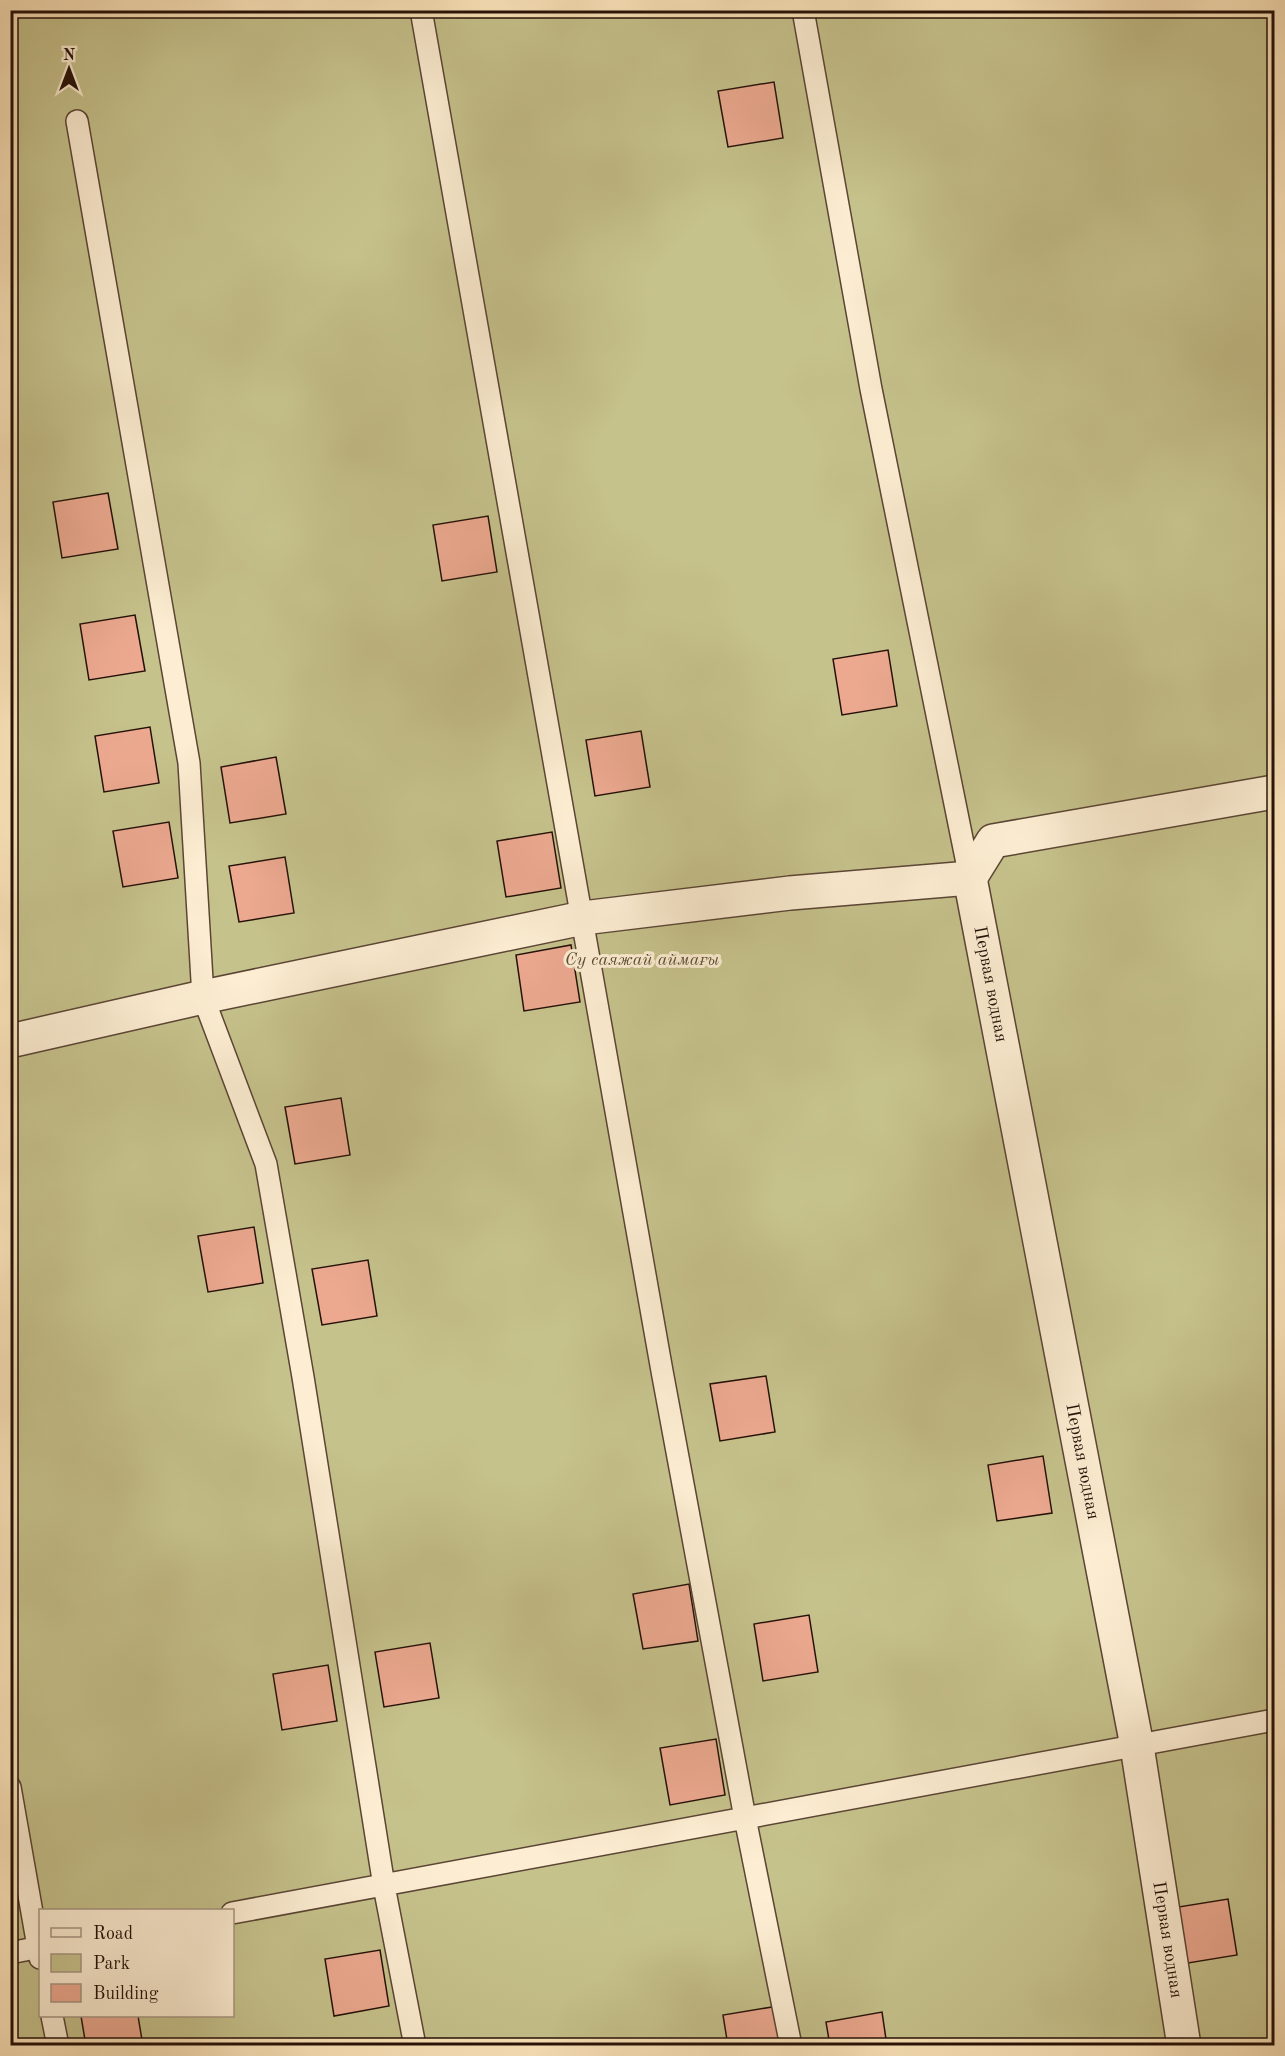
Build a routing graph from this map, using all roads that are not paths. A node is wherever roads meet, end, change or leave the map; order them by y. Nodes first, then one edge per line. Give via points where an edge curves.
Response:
1 (421, 10) edge
2 (803, 10) edge
3 (77, 122) dead end
4 (1275, 792) edge
5 (970, 878) junction
6 (583, 918) junction
7 (203, 998) junction
8 (10, 1041) edge
9 (1275, 1720) edge
10 (1137, 1746) junction
11 (10, 1787) edge
12 (745, 1818) junction
13 (384, 1886) junction
14 (234, 1912) edge
15 (39, 1946) edge
16 (39, 1951) edge
17 (10, 1953) edge
18 (52, 2017) edge
19 (58, 2046) edge
20 (415, 2046) edge
21 (791, 2046) edge
22 (1184, 2046) edge

1 - 6 lane
2 - 5 lane via 871,389
3 - 7 lane via 189,764
4 - 5 street via 993,842
5 - 6 street via 790,893
5 - 10 street, Первая водная
6 - 7 street
6 - 12 lane
7 - 8 street
7 - 13 lane via 266,1164
9 - 10 lane
10 - 12 lane
10 - 22 street, Первая водная
11 - 15 lane
12 - 13 lane
12 - 21 lane
13 - 14 lane
13 - 20 lane
16 - 17 lane
18 - 19 lane

